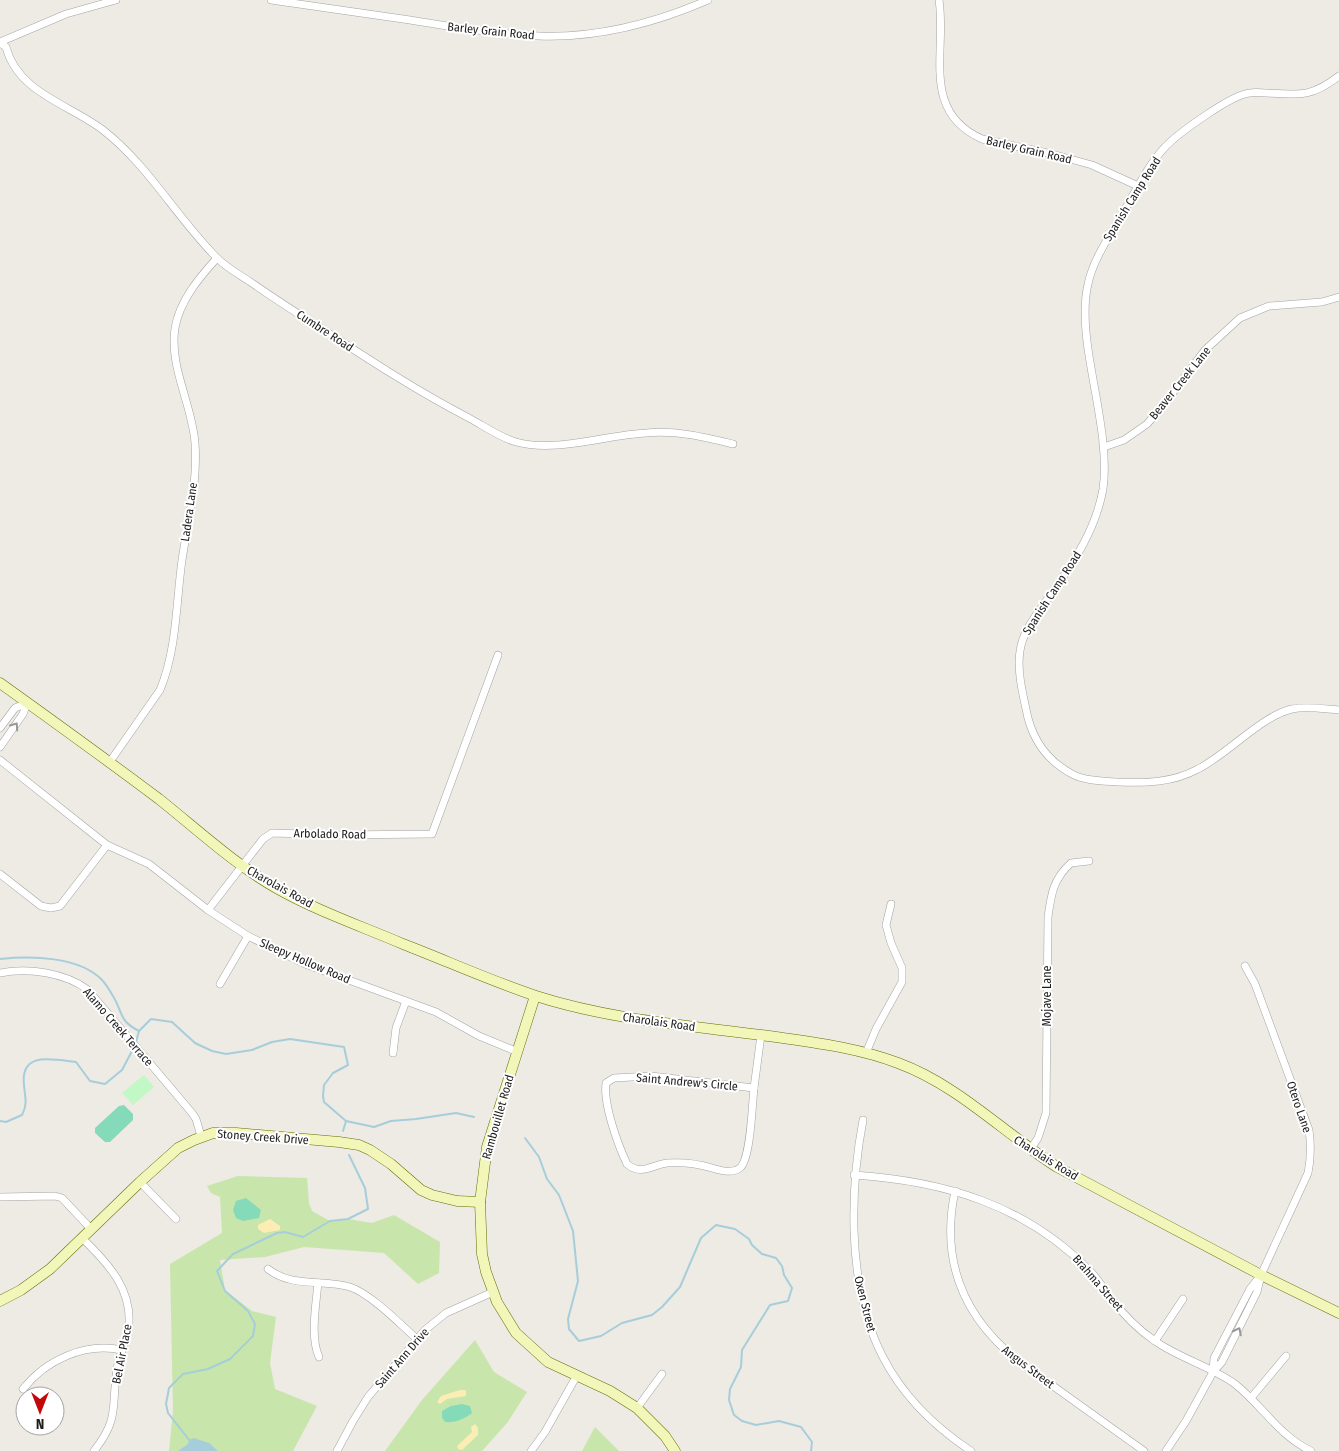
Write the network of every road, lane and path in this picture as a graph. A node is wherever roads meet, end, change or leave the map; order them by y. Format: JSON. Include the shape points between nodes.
{"nodes":[{"id":1,"x":116,"y":0,"type":"edge"},
{"id":2,"x":271,"y":0,"type":"edge"},
{"id":3,"x":708,"y":0,"type":"edge"},
{"id":4,"x":939,"y":0,"type":"edge"},
{"id":5,"x":0,"y":43,"type":"edge"},
{"id":6,"x":1339,"y":76,"type":"edge"},
{"id":7,"x":1138,"y":186,"type":"junction"},
{"id":8,"x":218,"y":258,"type":"junction"},
{"id":9,"x":1339,"y":297,"type":"edge"},
{"id":10,"x":733,"y":444,"type":"dead end"},
{"id":11,"x":1104,"y":447,"type":"junction"},
{"id":12,"x":498,"y":655,"type":"dead end"},
{"id":13,"x":0,"y":683,"type":"edge"},
{"id":14,"x":27,"y":703,"type":"junction"},
{"id":15,"x":1339,"y":710,"type":"edge"},
{"id":16,"x":0,"y":728,"type":"edge"},
{"id":17,"x":0,"y":747,"type":"edge"},
{"id":18,"x":0,"y":760,"type":"edge"},
{"id":19,"x":109,"y":763,"type":"junction"},
{"id":20,"x":106,"y":845,"type":"junction"},
{"id":21,"x":1089,"y":861,"type":"dead end"},
{"id":22,"x":242,"y":866,"type":"junction"},
{"id":23,"x":0,"y":874,"type":"edge"},
{"id":24,"x":892,"y":904,"type":"dead end"},
{"id":25,"x":208,"y":910,"type":"junction"},
{"id":26,"x":248,"y":936,"type":"junction"},
{"id":27,"x":1245,"y":966,"type":"dead end"},
{"id":28,"x":0,"y":973,"type":"edge"},
{"id":29,"x":220,"y":984,"type":"dead end"},
{"id":30,"x":535,"y":996,"type":"junction"},
{"id":31,"x":406,"y":1001,"type":"junction"},
{"id":32,"x":761,"y":1035,"type":"junction"},
{"id":33,"x":518,"y":1052,"type":"junction"},
{"id":34,"x":393,"y":1053,"type":"dead end"},
{"id":35,"x":866,"y":1053,"type":"junction"},
{"id":36,"x":754,"y":1088,"type":"junction"},
{"id":37,"x":863,"y":1120,"type":"dead end"},
{"id":38,"x":201,"y":1136,"type":"junction"},
{"id":39,"x":1030,"y":1150,"type":"junction"},
{"id":40,"x":854,"y":1175,"type":"junction"},
{"id":41,"x":140,"y":1182,"type":"junction"},
{"id":42,"x":955,"y":1191,"type":"junction"},
{"id":43,"x":0,"y":1197,"type":"edge"},
{"id":44,"x":480,"y":1202,"type":"junction"},
{"id":45,"x":176,"y":1219,"type":"dead end"},
{"id":46,"x":91,"y":1229,"type":"junction"},
{"id":47,"x":82,"y":1238,"type":"junction"},
{"id":48,"x":268,"y":1269,"type":"dead end"},
{"id":49,"x":1261,"y":1275,"type":"junction"},
{"id":50,"x":318,"y":1283,"type":"junction"},
{"id":51,"x":492,"y":1292,"type":"junction"},
{"id":52,"x":1183,"y":1299,"type":"dead end"},
{"id":53,"x":0,"y":1301,"type":"edge"},
{"id":54,"x":1339,"y":1313,"type":"edge"},
{"id":55,"x":417,"y":1339,"type":"junction"},
{"id":56,"x":1155,"y":1341,"type":"junction"},
{"id":57,"x":122,"y":1350,"type":"junction"},
{"id":58,"x":1286,"y":1356,"type":"dead end"},
{"id":59,"x":319,"y":1357,"type":"dead end"},
{"id":60,"x":1213,"y":1372,"type":"junction"},
{"id":61,"x":662,"y":1374,"type":"dead end"},
{"id":62,"x":576,"y":1377,"type":"junction"},
{"id":63,"x":27,"y":1386,"type":"edge"},
{"id":64,"x":1251,"y":1398,"type":"junction"},
{"id":65,"x":637,"y":1408,"type":"junction"},
{"id":66,"x":94,"y":1451,"type":"edge"},
{"id":67,"x":337,"y":1451,"type":"edge"},
{"id":68,"x":531,"y":1451,"type":"edge"},
{"id":69,"x":675,"y":1451,"type":"edge"},
{"id":70,"x":971,"y":1451,"type":"edge"},
{"id":71,"x":1144,"y":1451,"type":"edge"},
{"id":72,"x":1166,"y":1451,"type":"edge"},
{"id":73,"x":1311,"y":1451,"type":"edge"}],
"edges":[{"from":1,"to":5,"type":"street","via":[[66,14]]},
{"from":2,"to":3,"type":"street","name":"Barley Grain Road","via":[[478,31],[539,36],[578,35],[631,27]]},
{"from":4,"to":7,"type":"street","name":"Barley Grain Road","via":[[940,87],[948,109],[962,126],[982,139],[1092,165]]},
{"from":5,"to":8,"type":"street","name":"Cumbre Road","via":[[6,47],[14,66],[28,83],[104,130],[126,150]]},
{"from":6,"to":7,"type":"street","name":"Spanish Camp Road","via":[[1322,88],[1301,95],[1248,93],[1224,103],[1166,146]]},
{"from":7,"to":11,"type":"street","name":"Spanish Camp Road","via":[[1104,243],[1088,284],[1084,311]]},
{"from":8,"to":10,"type":"street","name":"Cumbre Road","via":[[267,294],[392,374],[509,439],[530,445],[555,445],[647,432],[674,432]]},
{"from":8,"to":19,"type":"street","name":"Ladera Lane","via":[[190,291],[175,329],[174,356],[192,415],[195,444],[194,481],[172,650],[160,690]]},
{"from":9,"to":11,"type":"street","name":"Beaver Creek Lane","via":[[1322,302],[1268,306],[1240,318],[1205,350],[1146,424],[1124,440]]},
{"from":11,"to":15,"type":"street","name":"Spanish Camp Road","via":[[1103,488],[1091,529],[1071,566],[1030,625],[1019,653],[1028,723],[1037,742],[1053,762],[1075,776],[1099,781],[1157,783],[1198,769],[1274,715],[1294,708]]},
{"from":12,"to":22,"type":"street","name":"Arbolado Road","via":[[432,834],[272,833],[263,839]]},
{"from":13,"to":14,"type":"street","name":"Charolais Road"},
{"from":14,"to":16,"type":"street","via":[[15,708]]},
{"from":17,"to":14,"type":"street","one_way":true},
{"from":14,"to":19,"type":"street","name":"Charolais Road"},
{"from":18,"to":20,"type":"street","name":"Sleepy Hollow Road"},
{"from":19,"to":22,"type":"street","name":"Charolais Road"},
{"from":20,"to":23,"type":"street","via":[[60,906],[41,906]]},
{"from":20,"to":25,"type":"street","name":"Sleepy Hollow Road","via":[[149,864]]},
{"from":21,"to":39,"type":"street","name":"Mojave Lane","via":[[1071,863],[1051,891],[1046,1113],[1038,1138]]},
{"from":22,"to":25,"type":"street","name":"Arbolado Road"},
{"from":22,"to":30,"type":"street","name":"Charolais Road","via":[[304,902]]},
{"from":24,"to":35,"type":"street","via":[[886,925],[902,968],[902,982]]},
{"from":25,"to":26,"type":"street","name":"Sleepy Hollow Road"},
{"from":26,"to":29,"type":"street"},
{"from":26,"to":31,"type":"street","name":"Sleepy Hollow Road","via":[[305,964]]},
{"from":27,"to":49,"type":"street","name":"Otero Lane","via":[[1255,984],[1309,1130],[1311,1160]]},
{"from":28,"to":38,"type":"street","name":"Alamo Creek Terrace","via":[[21,971],[53,975],[68,978],[88,990],[192,1113]]},
{"from":30,"to":32,"type":"street","name":"Charolais Road","via":[[593,1012]]},
{"from":30,"to":33,"type":"street","name":"Rambouillet Road"},
{"from":31,"to":33,"type":"street","name":"Sleepy Hollow Road"},
{"from":31,"to":34,"type":"street","via":[[396,1028]]},
{"from":32,"to":35,"type":"street","name":"Charolais Road"},
{"from":32,"to":36,"type":"street","name":"Saint Andrew's Circle"},
{"from":33,"to":44,"type":"street","name":"Rambouillet Road","via":[[487,1147]]},
{"from":35,"to":39,"type":"street","name":"Charolais Road","via":[[925,1074]]},
{"from":36,"to":36,"type":"street","name":"Saint Andrew's Circle","via":[[748,1148],[744,1162],[736,1171],[667,1164],[633,1169],[624,1156],[605,1093],[606,1083],[614,1078],[636,1076]]},
{"from":37,"to":40,"type":"street","name":"Oxen Street"},
{"from":38,"to":41,"type":"street","name":"Stoney Creek Drive","via":[[178,1148]]},
{"from":38,"to":44,"type":"street","name":"Stoney Creek Drive","via":[[236,1133],[359,1145],[391,1164],[421,1190],[442,1199]]},
{"from":39,"to":49,"type":"street","name":"Charolais Road"},
{"from":40,"to":42,"type":"street","name":"Brahma Street","via":[[908,1180]]},
{"from":40,"to":70,"type":"street","name":"Oxen Street","via":[[856,1268],[868,1327],[900,1386],[934,1424]]},
{"from":41,"to":45,"type":"street"},
{"from":41,"to":46,"type":"street","name":"Stoney Creek Drive"},
{"from":42,"to":56,"type":"street","name":"Brahma Street","via":[[993,1205],[1066,1248],[1093,1274],[1132,1322]]},
{"from":42,"to":71,"type":"street","name":"Angus Street","via":[[950,1222],[953,1256],[972,1312],[1001,1348]]},
{"from":43,"to":46,"type":"street","via":[[62,1198]]},
{"from":44,"to":51,"type":"street","name":"Rambouillet Road","via":[[482,1254]]},
{"from":46,"to":47,"type":"street","name":"Stoney Creek Drive"},
{"from":47,"to":53,"type":"street","name":"Stoney Creek Drive","via":[[50,1269]]},
{"from":47,"to":57,"type":"street","name":"Bel Air Place","via":[[110,1267],[127,1297],[130,1317]]},
{"from":48,"to":50,"type":"street","via":[[283,1278]]},
{"from":49,"to":54,"type":"street","name":"Charolais Road"},
{"from":49,"to":60,"type":"street","name":"Otero Lane","via":[[1257,1292],[1222,1362]]},
{"from":50,"to":55,"type":"street","via":[[342,1285],[360,1291]]},
{"from":50,"to":59,"type":"street","via":[[315,1339]]},
{"from":51,"to":55,"type":"street","name":"Saint Ann Drive","via":[[446,1313]]},
{"from":51,"to":62,"type":"street","name":"Rambouillet Road","via":[[516,1332],[548,1362]]},
{"from":52,"to":56,"type":"street"},
{"from":55,"to":67,"type":"street","name":"Saint Ann Drive","via":[[368,1397]]},
{"from":56,"to":60,"type":"street","name":"Brahma Street"},
{"from":57,"to":63,"type":"street","via":[[100,1348],[76,1353],[41,1370]]},
{"from":57,"to":66,"type":"street","name":"Bel Air Place","via":[[117,1368],[114,1416]]},
{"from":58,"to":64,"type":"street"},
{"from":60,"to":64,"type":"street","name":"Brahma Street"},
{"from":60,"to":72,"type":"street","name":"Otero Lane"},
{"from":61,"to":65,"type":"street"},
{"from":62,"to":65,"type":"street","name":"Rambouillet Road","via":[[610,1391]]},
{"from":62,"to":68,"type":"street"},
{"from":64,"to":73,"type":"street","name":"Brahma Street","via":[[1277,1428]]},
{"from":65,"to":69,"type":"street","name":"Rambouillet Road"}]}
